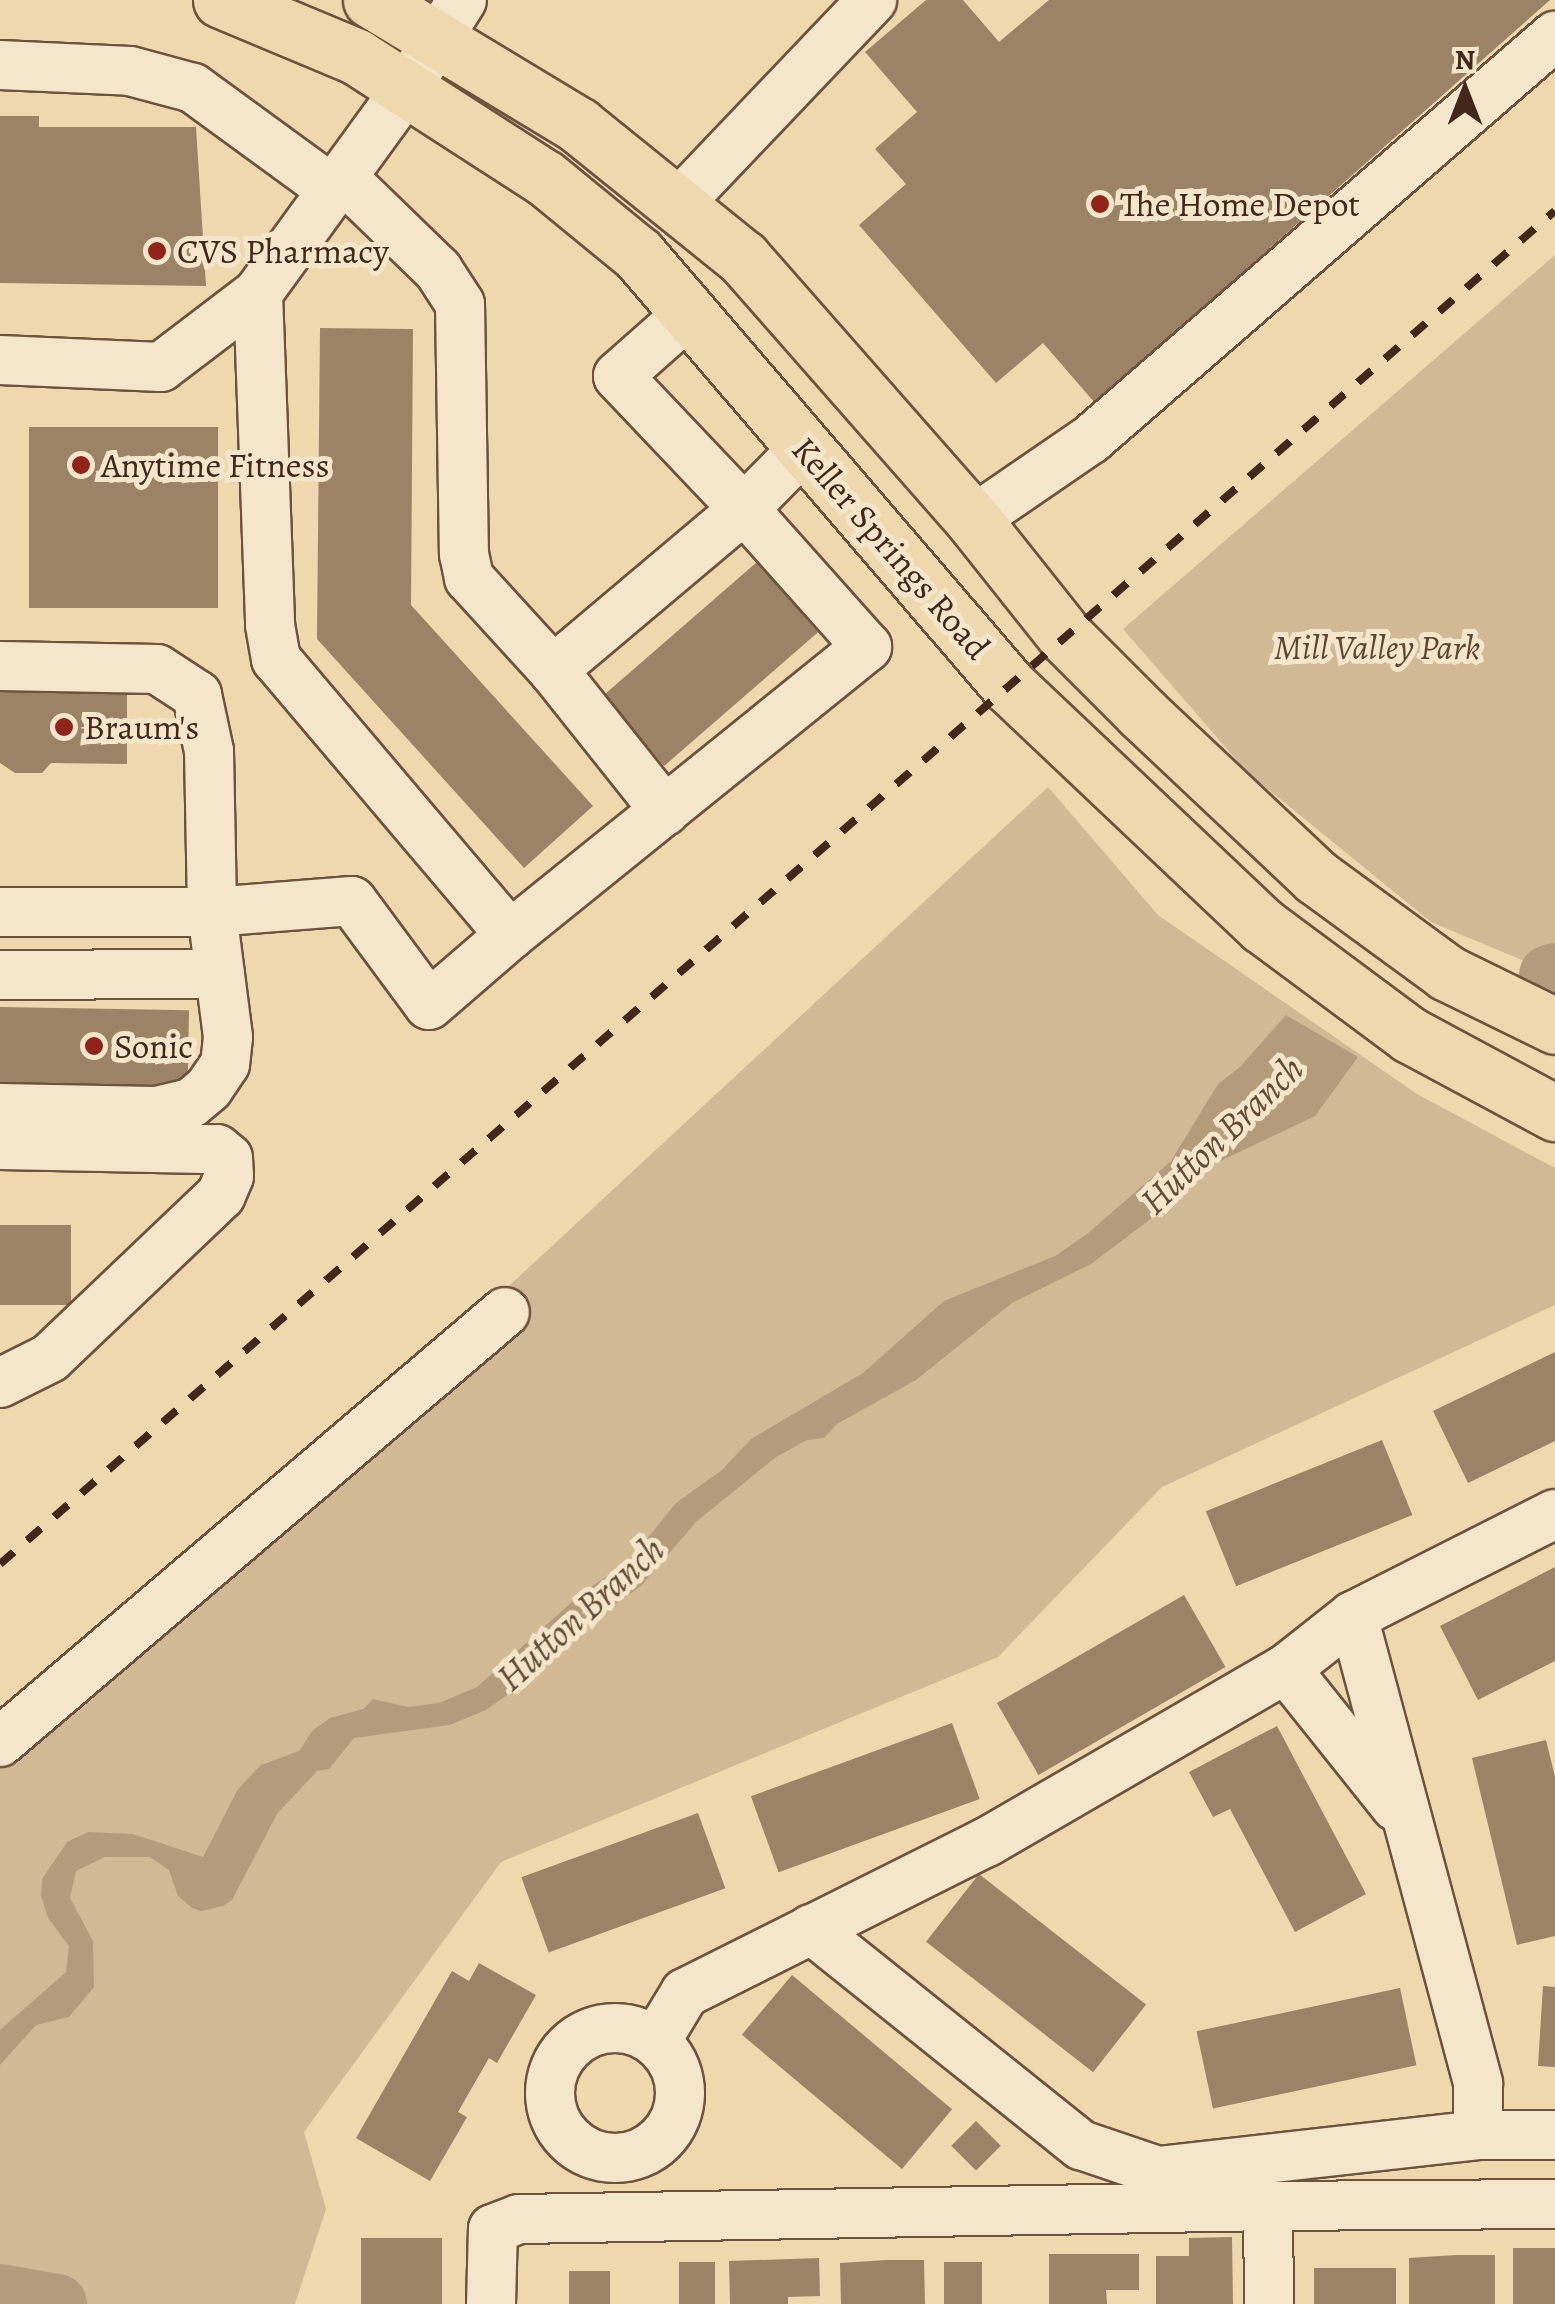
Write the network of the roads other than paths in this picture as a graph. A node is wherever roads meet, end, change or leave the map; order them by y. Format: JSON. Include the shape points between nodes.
{"nodes":[{"id":1,"x":222,"y":0,"type":"edge"},
{"id":2,"x":372,"y":0,"type":"edge"},
{"id":3,"x":872,"y":0,"type":"edge"},
{"id":4,"x":450,"y":19,"type":"edge"},
{"id":5,"x":1555,"y":36,"type":"edge"},
{"id":6,"x":0,"y":65,"type":"edge"},
{"id":7,"x":406,"y":89,"type":"junction"},
{"id":8,"x":337,"y":183,"type":"junction"},
{"id":9,"x":677,"y":205,"type":"junction"},
{"id":10,"x":258,"y":292,"type":"junction"},
{"id":11,"x":688,"y":314,"type":"junction"},
{"id":12,"x":0,"y":360,"type":"edge"},
{"id":13,"x":804,"y":447,"type":"junction"},
{"id":14,"x":744,"y":509,"type":"junction"},
{"id":15,"x":973,"y":520,"type":"junction"},
{"id":16,"x":0,"y":666,"type":"edge"},
{"id":17,"x":552,"y":670,"type":"junction"},
{"id":18,"x":665,"y":812,"type":"junction"},
{"id":19,"x":0,"y":912,"type":"edge"},
{"id":20,"x":212,"y":912,"type":"junction"},
{"id":21,"x":510,"y":935,"type":"junction"},
{"id":22,"x":220,"y":974,"type":"junction"},
{"id":23,"x":0,"y":975,"type":"edge"},
{"id":24,"x":1555,"y":1026,"type":"edge"},
{"id":25,"x":0,"y":1108,"type":"edge"},
{"id":26,"x":1555,"y":1112,"type":"edge"},
{"id":27,"x":0,"y":1145,"type":"edge"},
{"id":28,"x":504,"y":1312,"type":"dead end"},
{"id":29,"x":0,"y":1383,"type":"edge"},
{"id":30,"x":1555,"y":1514,"type":"edge"},
{"id":31,"x":1353,"y":1616,"type":"junction"},
{"id":32,"x":1286,"y":1669,"type":"junction"},
{"id":33,"x":0,"y":1742,"type":"edge"},
{"id":34,"x":1408,"y":1822,"type":"junction"},
{"id":35,"x":811,"y":1928,"type":"junction"},
{"id":36,"x":656,"y":2041,"type":"dead end"},
{"id":37,"x":1478,"y":2135,"type":"junction"},
{"id":38,"x":1555,"y":2135,"type":"edge"},
{"id":39,"x":1555,"y":2204,"type":"edge"},
{"id":40,"x":1268,"y":2206,"type":"junction"},
{"id":41,"x":491,"y":2304,"type":"edge"},
{"id":42,"x":1269,"y":2304,"type":"edge"}],
"edges":[{"from":1,"to":7,"type":"main road","name":"Keller Springs Road","via":[[356,57]]},
{"from":2,"to":4,"type":"main road"},
{"from":3,"to":9,"type":"lane"},
{"from":4,"to":7,"type":"lane"},
{"from":4,"to":9,"type":"main road"},
{"from":5,"to":15,"type":"lane","via":[[1090,439]]},
{"from":6,"to":8,"type":"lane","via":[[130,71],[192,88]]},
{"from":7,"to":8,"type":"lane"},
{"from":7,"to":11,"type":"main road","name":"Keller Springs Road","via":[[545,178],[638,254]]},
{"from":8,"to":10,"type":"lane"},
{"from":8,"to":17,"type":"lane","via":[[438,270],[460,304],[469,578]]},
{"from":9,"to":15,"type":"main road","via":[[742,258]]},
{"from":10,"to":12,"type":"lane","via":[[161,367]]},
{"from":10,"to":21,"type":"lane","via":[[276,659]]},
{"from":11,"to":13,"type":"main road","name":"Keller Springs Road"},
{"from":11,"to":14,"type":"lane","via":[[618,376]]},
{"from":13,"to":14,"type":"lane"},
{"from":13,"to":15,"type":"main road","via":[[857,473],[910,525],[935,531]]},
{"from":13,"to":26,"type":"main road","name":"Keller Springs Road","via":[[1009,686],[1263,926],[1410,1035]]},
{"from":14,"to":17,"type":"lane"},
{"from":14,"to":18,"type":"lane","via":[[868,647]]},
{"from":15,"to":24,"type":"main road","via":[[1066,637],[1316,876],[1447,973]]},
{"from":16,"to":20,"type":"lane","via":[[157,670],[197,695],[209,750]]},
{"from":17,"to":18,"type":"lane"},
{"from":18,"to":21,"type":"lane"},
{"from":19,"to":20,"type":"lane"},
{"from":20,"to":21,"type":"lane","via":[[352,902],[429,1005]]},
{"from":20,"to":22,"type":"lane"},
{"from":22,"to":23,"type":"lane"},
{"from":22,"to":25,"type":"lane","via":[[225,1064],[191,1102],[155,1111]]},
{"from":27,"to":29,"type":"lane","via":[[217,1149],[228,1158],[229,1176],[222,1195],[50,1358]]},
{"from":28,"to":33,"type":"lane"},
{"from":30,"to":31,"type":"lane"},
{"from":31,"to":32,"type":"lane"},
{"from":31,"to":34,"type":"lane"},
{"from":32,"to":34,"type":"lane"},
{"from":32,"to":35,"type":"lane","via":[[987,1842]]},
{"from":34,"to":37,"type":"lane","via":[[1478,2084]]},
{"from":35,"to":36,"type":"lane","via":[[685,1993]]},
{"from":35,"to":37,"type":"lane","via":[[1081,2145],[1158,2171]]},
{"from":37,"to":38,"type":"lane"},
{"from":39,"to":40,"type":"lane"},
{"from":40,"to":41,"type":"lane","via":[[519,2219],[494,2229]]},
{"from":40,"to":42,"type":"lane"}]}
